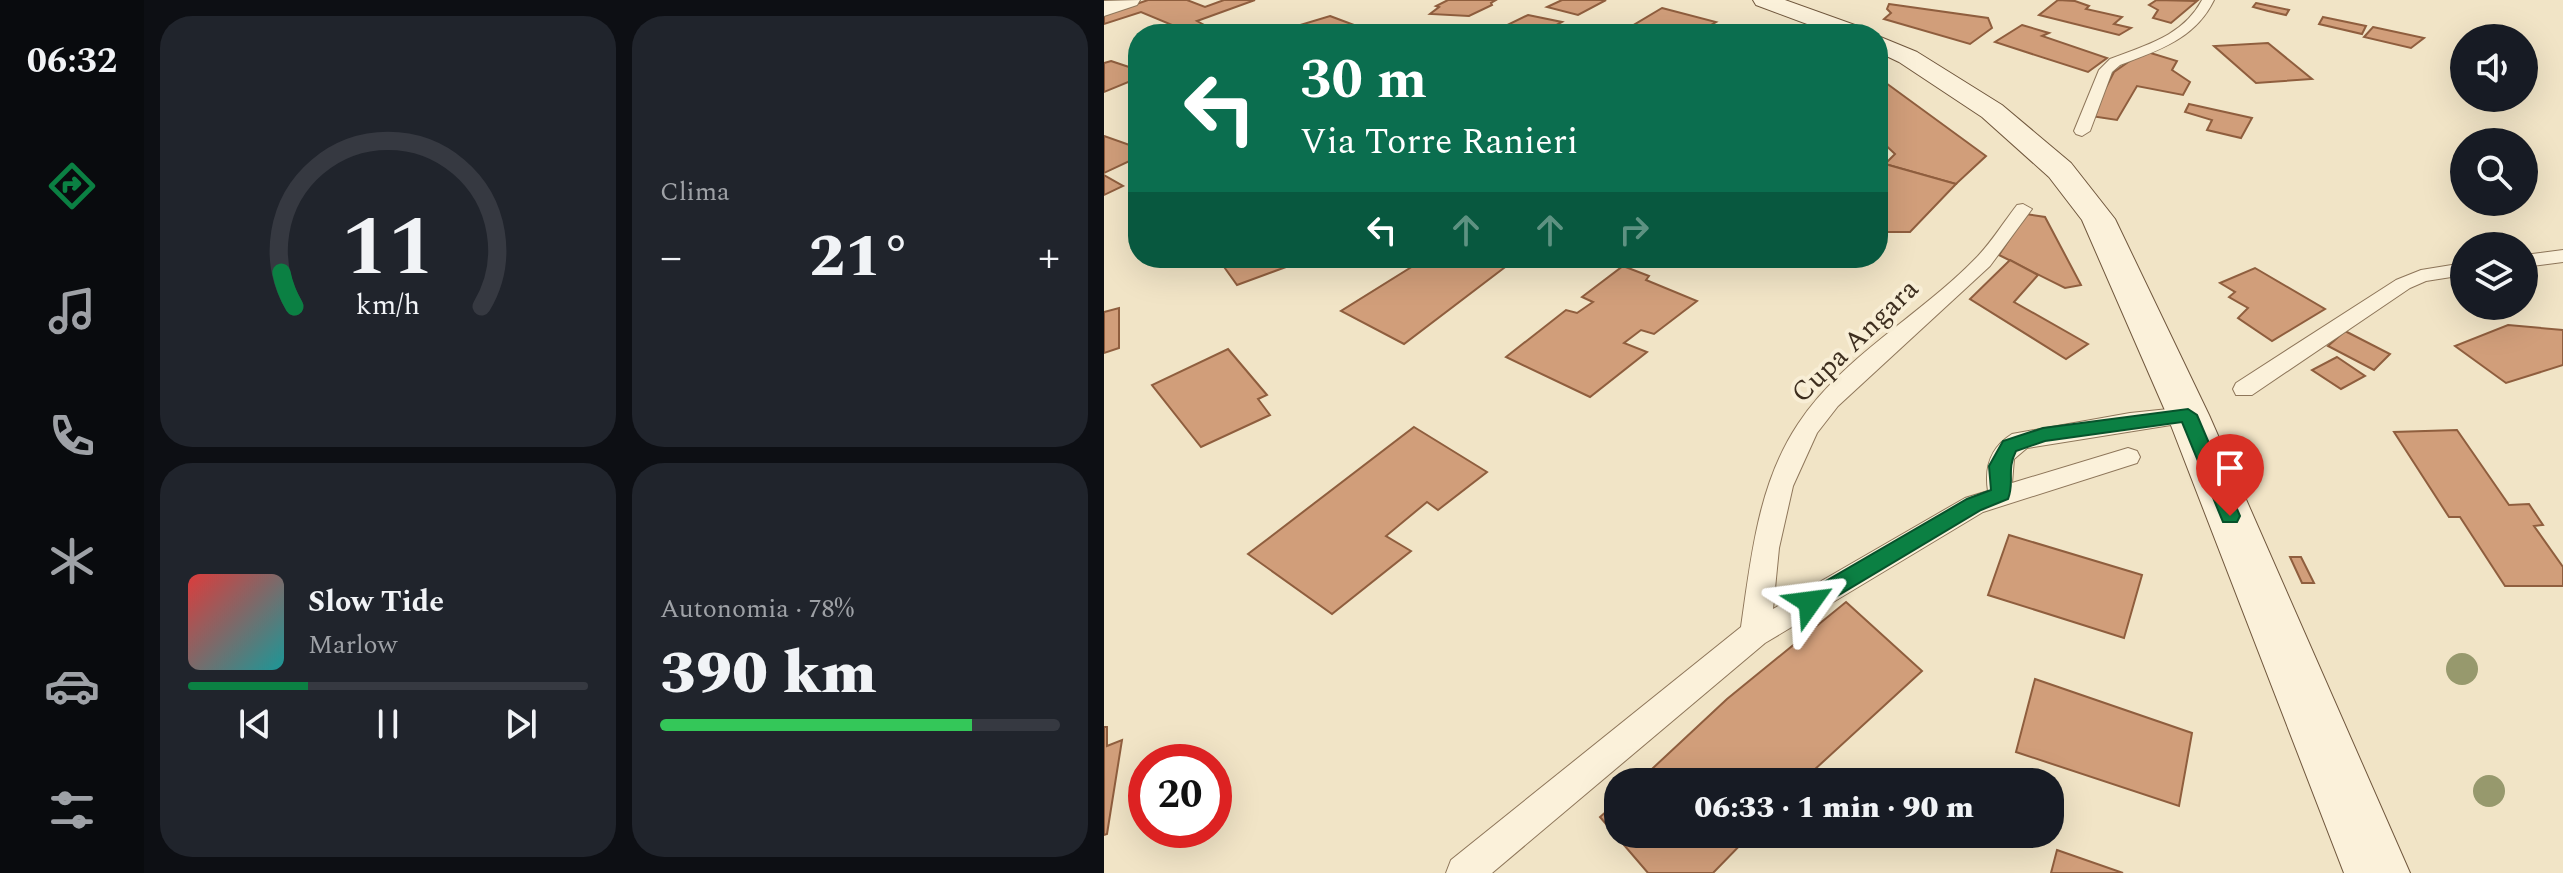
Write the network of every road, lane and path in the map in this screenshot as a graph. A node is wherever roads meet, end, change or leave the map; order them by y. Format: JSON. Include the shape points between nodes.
{"nodes":[{"id":1,"x":1129,"y":0,"type":"edge"},
{"id":2,"x":1764,"y":0,"type":"edge"},
{"id":3,"x":2208,"y":0,"type":"edge"},
{"id":4,"x":1104,"y":9,"type":"edge"},
{"id":5,"x":1830,"y":24,"type":"edge"},
{"id":6,"x":1888,"y":48,"type":"edge"},
{"id":7,"x":2082,"y":131,"type":"dead end"},
{"id":8,"x":2023,"y":209,"type":"dead end"},
{"id":9,"x":2563,"y":256,"type":"edge"},
{"id":10,"x":2538,"y":259,"type":"edge"},
{"id":11,"x":2450,"y":271,"type":"edge"},
{"id":12,"x":2244,"y":389,"type":"dead end"},
{"id":13,"x":2188,"y":415,"type":"junction"},
{"id":14,"x":2128,"y":457,"type":"dead end"},
{"id":15,"x":2001,"y":494,"type":"junction"},
{"id":16,"x":1755,"y":634,"type":"junction"},
{"id":17,"x":1464,"y":873,"type":"edge"},
{"id":18,"x":2377,"y":873,"type":"edge"}],
"edges":[{"from":1,"to":4,"type":"street"},
{"from":2,"to":5,"type":"street"},
{"from":3,"to":7,"type":"lane","via":[[2203,15],[2184,34],[2106,70]]},
{"from":6,"to":13,"type":"street","via":[[1992,111],[2060,170],[2098,219]]},
{"from":8,"to":16,"type":"lane","name":"Cupa Angara","via":[[1983,262],[1830,400],[1807,429],[1780,486]]},
{"from":9,"to":10,"type":"lane"},
{"from":11,"to":12,"type":"lane","via":[[2403,284]]},
{"from":13,"to":15,"type":"lane","via":[[2021,440],[2010,446],[1999,466]]},
{"from":13,"to":18,"type":"street"},
{"from":14,"to":15,"type":"lane"},
{"from":15,"to":16,"type":"lane"},
{"from":16,"to":17,"type":"lane"}]}
